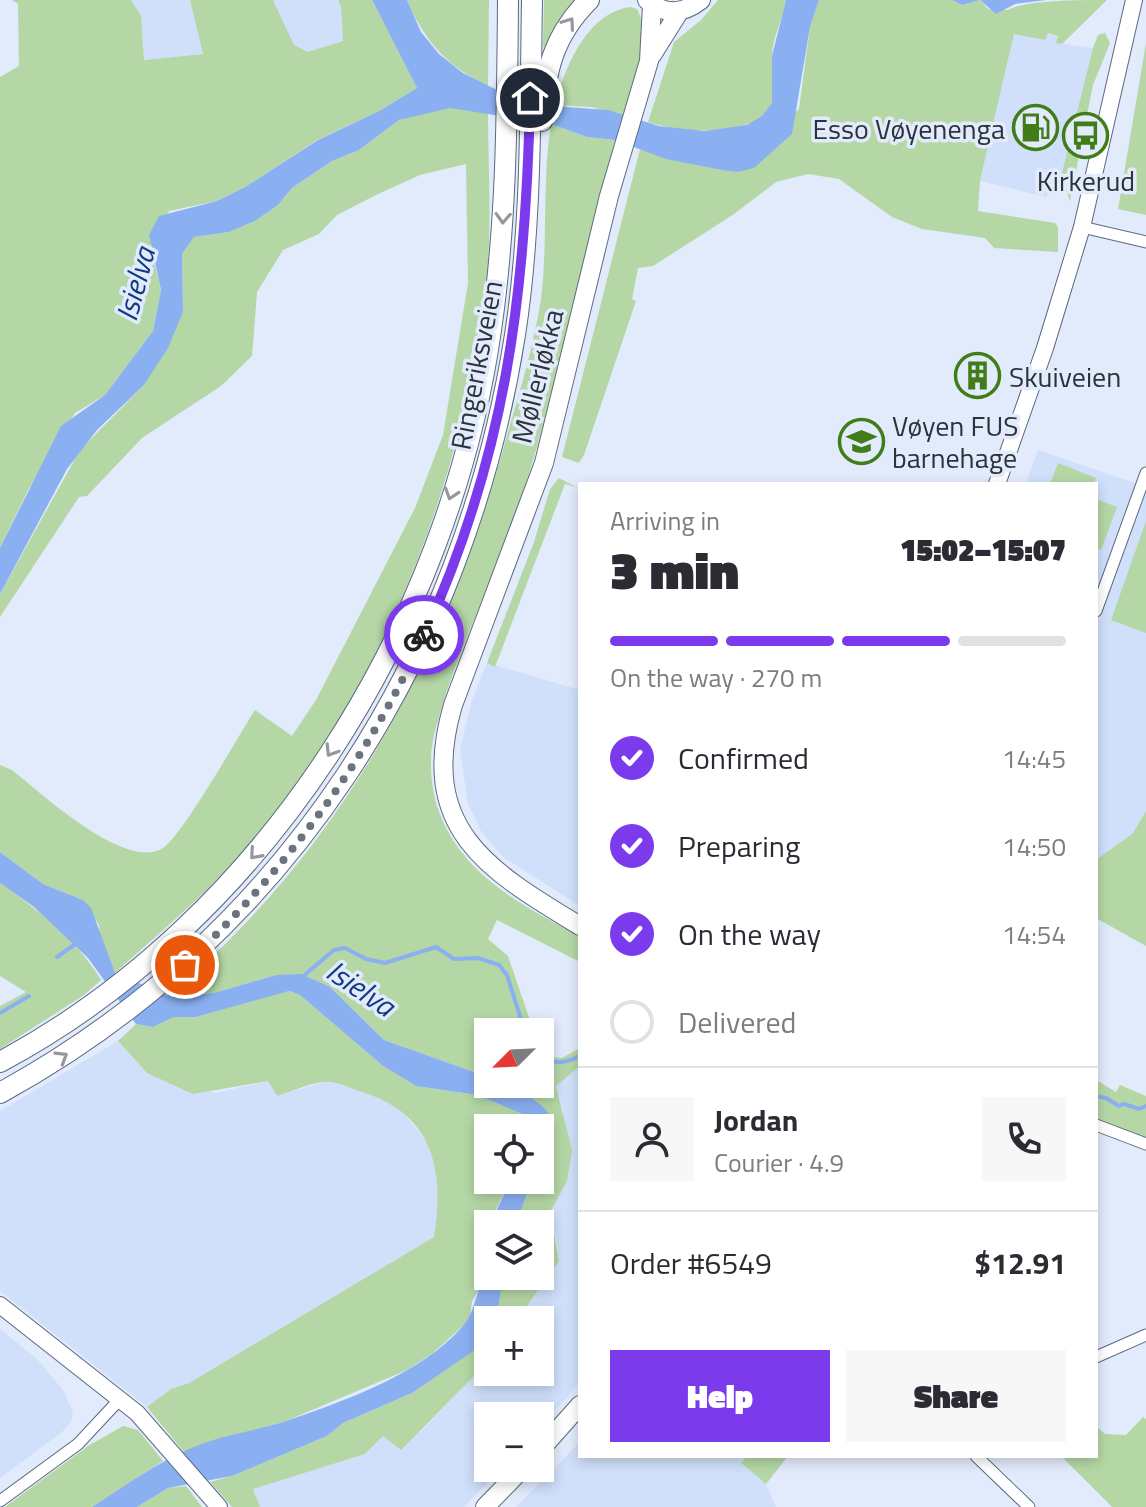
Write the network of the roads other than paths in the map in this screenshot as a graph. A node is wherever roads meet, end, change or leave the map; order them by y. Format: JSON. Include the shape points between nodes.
{"nodes":[{"id":1,"x":502,"y":0,"type":"edge"},
{"id":2,"x":508,"y":0,"type":"edge"},
{"id":3,"x":532,"y":0,"type":"edge"},
{"id":4,"x":589,"y":0,"type":"edge"},
{"id":5,"x":701,"y":0,"type":"edge"},
{"id":6,"x":1134,"y":0,"type":"edge"},
{"id":7,"x":650,"y":7,"type":"edge"},
{"id":8,"x":674,"y":18,"type":"junction"},
{"id":9,"x":508,"y":36,"type":"junction"},
{"id":10,"x":649,"y":61,"type":"junction"},
{"id":11,"x":528,"y":183,"type":"junction"},
{"id":12,"x":1082,"y":227,"type":"junction"},
{"id":13,"x":1146,"y":242,"type":"edge"},
{"id":14,"x":1146,"y":473,"type":"edge"},
{"id":15,"x":998,"y":482,"type":"edge"},
{"id":16,"x":1098,"y":605,"type":"edge"},
{"id":17,"x":578,"y":925,"type":"edge"},
{"id":18,"x":0,"y":1062,"type":"edge"},
{"id":19,"x":0,"y":1093,"type":"edge"},
{"id":20,"x":1098,"y":1126,"type":"edge"},
{"id":21,"x":1146,"y":1144,"type":"edge"},
{"id":22,"x":0,"y":1305,"type":"edge"},
{"id":23,"x":1146,"y":1335,"type":"edge"},
{"id":24,"x":1098,"y":1356,"type":"edge"},
{"id":25,"x":120,"y":1399,"type":"junction"},
{"id":26,"x":578,"y":1407,"type":"edge"},
{"id":27,"x":554,"y":1434,"type":"edge"},
{"id":28,"x":978,"y":1458,"type":"edge"},
{"id":29,"x":509,"y":1482,"type":"edge"},
{"id":30,"x":0,"y":1501,"type":"edge"},
{"id":31,"x":219,"y":1507,"type":"edge"},
{"id":32,"x":485,"y":1507,"type":"edge"},
{"id":33,"x":1029,"y":1507,"type":"edge"}],
"edges":[{"from":1,"to":9,"type":"highway"},
{"from":2,"to":9,"type":"highway","name":"Ringeriksveien"},
{"from":3,"to":11,"type":"highway","name":"Ringeriksveien"},
{"from":11,"to":4,"type":"highway","one_way":true,"via":[[555,49],[566,23]]},
{"from":5,"to":8,"type":"main road"},
{"from":6,"to":12,"type":"main road"},
{"from":7,"to":8,"type":"main road"},
{"from":7,"to":10,"type":"main road"},
{"from":8,"to":10,"type":"main road"},
{"from":9,"to":18,"type":"highway","name":"Ringeriksveien","one_way":true,"via":[[505,182],[494,306],[478,403],[427,563],[396,635],[302,794],[231,881],[163,948],[91,1005]]},
{"from":10,"to":17,"type":"main road","name":"Møllerløkka","via":[[609,196],[544,463],[453,705],[444,744],[445,787],[469,844],[499,875]]},
{"from":19,"to":11,"type":"highway","name":"Ringeriksveien","one_way":true,"via":[[110,1026],[172,977],[250,900],[300,841],[381,719],[452,574],[479,494],[515,334]]},
{"from":12,"to":13,"type":"street"},
{"from":12,"to":15,"type":"main road"},
{"from":14,"to":16,"type":"street"},
{"from":20,"to":21,"type":"street"},
{"from":22,"to":25,"type":"main road"},
{"from":23,"to":24,"type":"street"},
{"from":25,"to":30,"type":"street","via":[[78,1444]]},
{"from":25,"to":31,"type":"main road"},
{"from":26,"to":27,"type":"main road"},
{"from":28,"to":33,"type":"street"},
{"from":29,"to":32,"type":"main road"}]}
